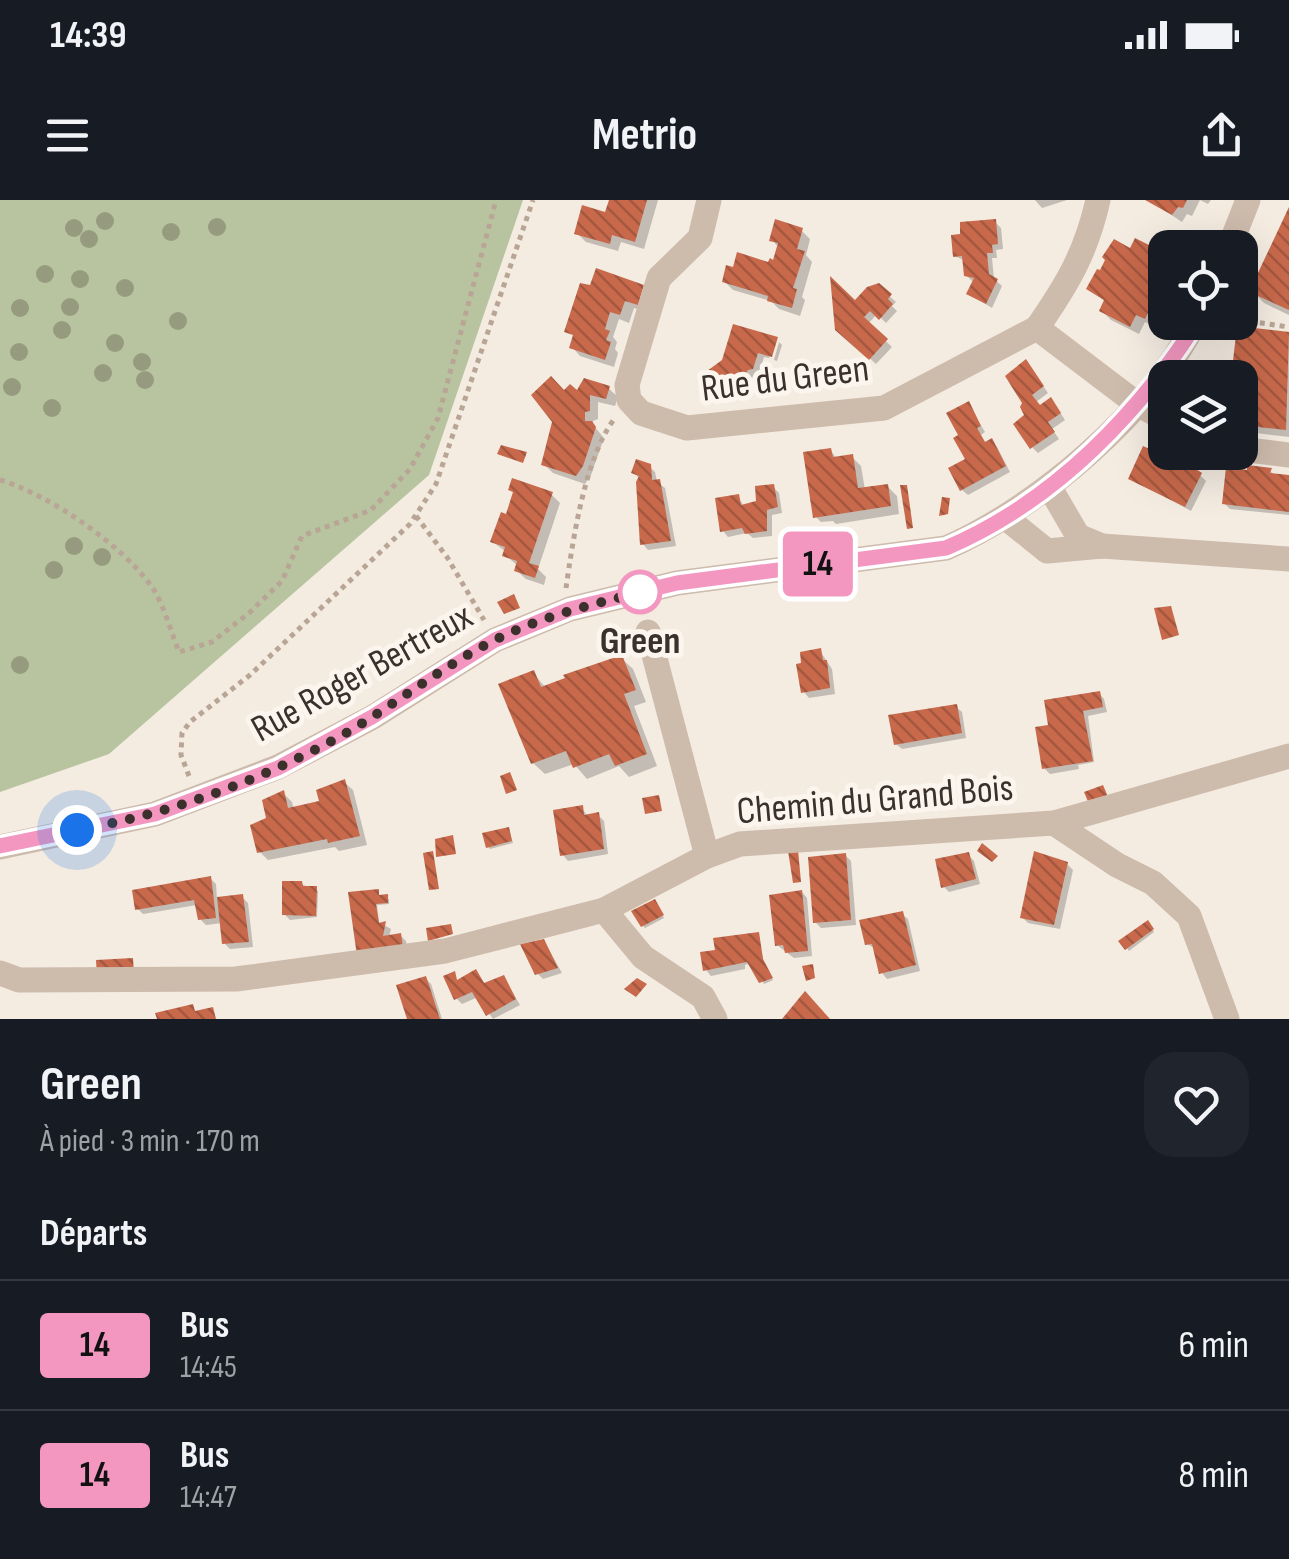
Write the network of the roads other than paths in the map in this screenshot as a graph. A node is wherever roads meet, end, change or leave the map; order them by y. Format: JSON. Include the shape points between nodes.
{"nodes":[{"id":1,"x":709,"y":200,"type":"edge"},
{"id":2,"x":1098,"y":200,"type":"edge"},
{"id":3,"x":1248,"y":200,"type":"edge"},
{"id":4,"x":1236,"y":230,"type":"edge"},
{"id":5,"x":1038,"y":328,"type":"junction"},
{"id":6,"x":1183,"y":340,"type":"edge"},
{"id":7,"x":1137,"y":404,"type":"junction"},
{"id":8,"x":1148,"y":410,"type":"edge"},
{"id":9,"x":1258,"y":451,"type":"edge"},
{"id":10,"x":1289,"y":455,"type":"edge"},
{"id":11,"x":1050,"y":488,"type":"junction"},
{"id":12,"x":1006,"y":518,"type":"junction"},
{"id":13,"x":1102,"y":546,"type":"junction"},
{"id":14,"x":1289,"y":559,"type":"edge"},
{"id":15,"x":648,"y":632,"type":"dead end"},
{"id":16,"x":1289,"y":756,"type":"edge"},
{"id":17,"x":1054,"y":824,"type":"junction"},
{"id":18,"x":0,"y":846,"type":"edge"},
{"id":19,"x":707,"y":856,"type":"junction"},
{"id":20,"x":604,"y":910,"type":"junction"},
{"id":21,"x":0,"y":973,"type":"edge"},
{"id":22,"x":714,"y":1019,"type":"edge"},
{"id":23,"x":1227,"y":1019,"type":"edge"}],
"edges":[{"from":1,"to":5,"type":"street","name":"Rue du Green","via":[[700,238],[659,278],[627,385],[640,413],[687,428],[884,408]]},
{"from":2,"to":5,"type":"street","via":[[1073,277]]},
{"from":3,"to":4,"type":"street"},
{"from":5,"to":7,"type":"street"},
{"from":6,"to":7,"type":"street","name":"Rue Roger Bertreux"},
{"from":7,"to":8,"type":"street"},
{"from":7,"to":11,"type":"street","name":"Rue Roger Bertreux"},
{"from":9,"to":10,"type":"street"},
{"from":11,"to":12,"type":"street","name":"Rue Roger Bertreux"},
{"from":11,"to":13,"type":"street","via":[[1078,536]]},
{"from":12,"to":13,"type":"street","via":[[1047,551]]},
{"from":12,"to":18,"type":"street","name":"Rue Roger Bertreux","via":[[946,548],[677,583],[570,609],[495,640],[278,768],[155,814]]},
{"from":13,"to":14,"type":"street"},
{"from":15,"to":19,"type":"street"},
{"from":16,"to":17,"type":"street","name":"Chemin du Grand Bois"},
{"from":17,"to":19,"type":"street","name":"Chemin du Grand Bois","via":[[740,844]]},
{"from":17,"to":23,"type":"street","via":[[1152,884],[1189,916]]},
{"from":19,"to":20,"type":"street","name":"Chemin du Grand Bois"},
{"from":20,"to":21,"type":"street","name":"Chemin du Grand Bois","via":[[445,951],[236,979],[19,980]]},
{"from":20,"to":22,"type":"street","via":[[643,957],[702,996]]}]}
